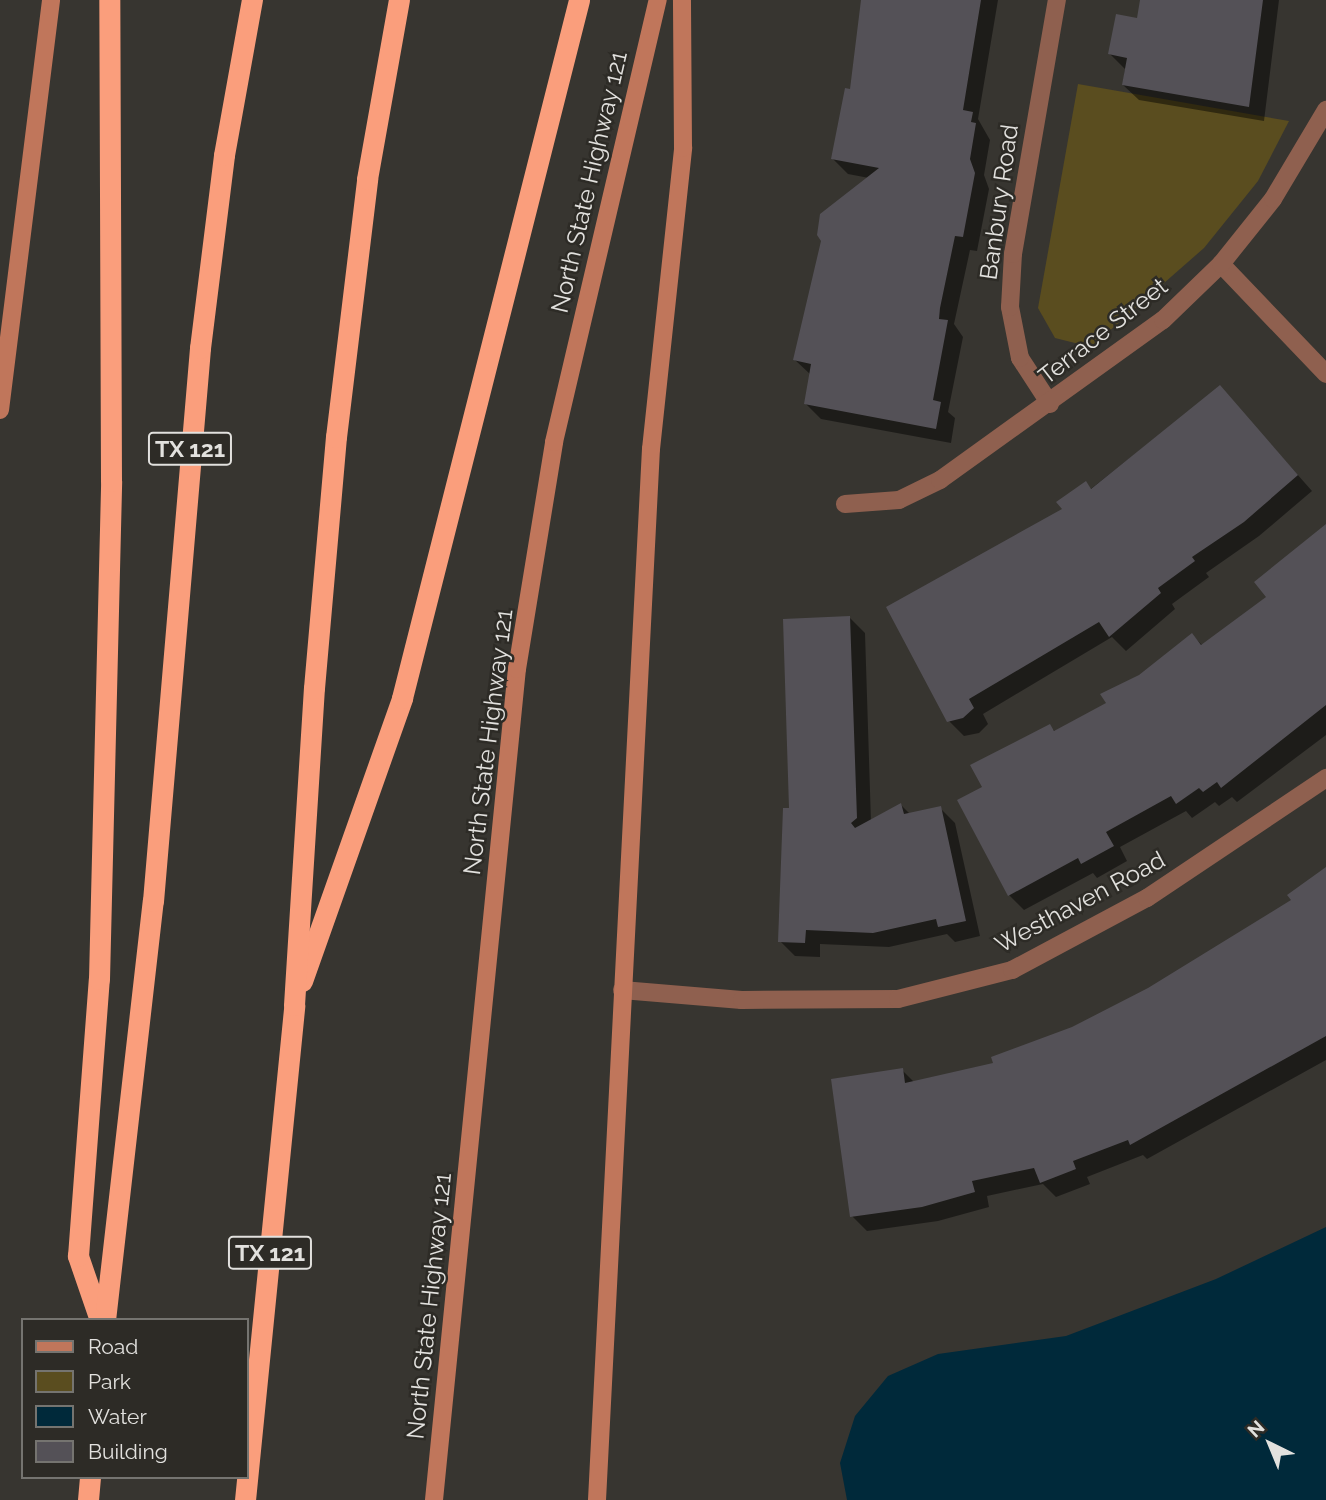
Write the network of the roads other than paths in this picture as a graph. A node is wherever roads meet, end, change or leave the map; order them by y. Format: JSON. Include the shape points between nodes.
{"nodes":[{"id":1,"x":51,"y":0,"type":"edge"},
{"id":2,"x":109,"y":0,"type":"edge"},
{"id":3,"x":252,"y":0,"type":"edge"},
{"id":4,"x":399,"y":0,"type":"edge"},
{"id":5,"x":579,"y":0,"type":"edge"},
{"id":6,"x":658,"y":0,"type":"edge"},
{"id":7,"x":682,"y":0,"type":"edge"},
{"id":8,"x":1057,"y":0,"type":"edge"},
{"id":9,"x":1326,"y":110,"type":"edge"},
{"id":10,"x":1221,"y":264,"type":"junction"},
{"id":11,"x":1326,"y":374,"type":"edge"},
{"id":12,"x":1050,"y":404,"type":"junction"},
{"id":13,"x":0,"y":410,"type":"edge"},
{"id":14,"x":845,"y":504,"type":"dead end"},
{"id":15,"x":1326,"y":778,"type":"edge"},
{"id":16,"x":622,"y":990,"type":"junction"},
{"id":17,"x":294,"y":1005,"type":"junction"},
{"id":18,"x":102,"y":1318,"type":"edge"},
{"id":19,"x":103,"y":1318,"type":"edge"},
{"id":20,"x":248,"y":1470,"type":"edge"},
{"id":21,"x":90,"y":1479,"type":"edge"},
{"id":22,"x":247,"y":1479,"type":"edge"},
{"id":23,"x":88,"y":1500,"type":"edge"},
{"id":24,"x":245,"y":1500,"type":"edge"},
{"id":25,"x":434,"y":1500,"type":"edge"},
{"id":26,"x":597,"y":1500,"type":"edge"}],
"edges":[{"from":1,"to":13,"type":"main road"},
{"from":2,"to":18,"type":"highway","via":[[111,468],[100,938],[78,1256]]},
{"from":3,"to":19,"type":"highway","number":"TX 121","via":[[224,155],[201,348],[153,901]]},
{"from":4,"to":17,"type":"highway","number":"TX 121","via":[[367,179],[336,437]]},
{"from":5,"to":17,"type":"highway","via":[[402,698]]},
{"from":6,"to":25,"type":"main road","name":"North State Highway 121","via":[[554,442],[517,669]]},
{"from":7,"to":16,"type":"main road","via":[[683,148],[651,449]]},
{"from":8,"to":12,"type":"street","name":"Banbury Road","via":[[1013,254],[1010,307],[1020,358]]},
{"from":9,"to":10,"type":"street","name":"Terrace Street","via":[[1273,199]]},
{"from":10,"to":11,"type":"street"},
{"from":10,"to":12,"type":"street","name":"Terrace Street","via":[[1163,320]]},
{"from":12,"to":14,"type":"street","name":"Terrace Street","via":[[940,480],[899,500]]},
{"from":15,"to":16,"type":"street","name":"Westhaven Road","via":[[1147,898],[1012,970],[898,999],[742,1000]]},
{"from":16,"to":26,"type":"main road"},
{"from":17,"to":20,"type":"highway","number":"TX 121"},
{"from":21,"to":23,"type":"highway"},
{"from":22,"to":24,"type":"highway","number":"TX 121"}]}
